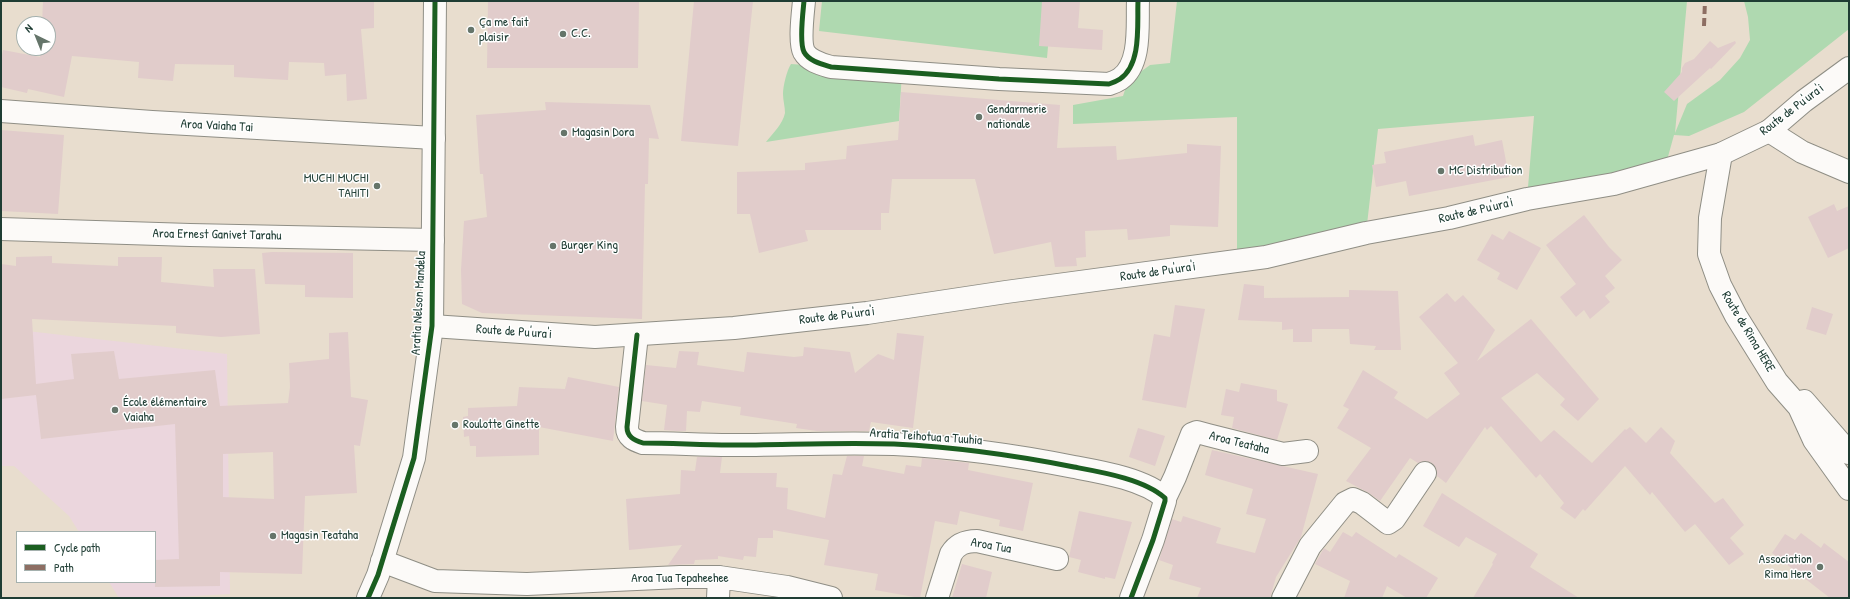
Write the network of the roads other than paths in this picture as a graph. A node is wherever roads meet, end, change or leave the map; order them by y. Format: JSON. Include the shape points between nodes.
{"nodes":[{"id":1,"x":435,"y":1,"type":"edge"},
{"id":2,"x":804,"y":1,"type":"edge"},
{"id":3,"x":1138,"y":1,"type":"edge"},
{"id":4,"x":1849,"y":68,"type":"edge"},
{"id":5,"x":1,"y":111,"type":"edge"},
{"id":6,"x":1769,"y":131,"type":"junction"},
{"id":7,"x":434,"y":138,"type":"junction"},
{"id":8,"x":1721,"y":154,"type":"junction"},
{"id":9,"x":1849,"y":172,"type":"edge"},
{"id":10,"x":1,"y":229,"type":"edge"},
{"id":11,"x":433,"y":240,"type":"junction"},
{"id":12,"x":432,"y":326,"type":"junction"},
{"id":13,"x":637,"y":335,"type":"junction"},
{"id":14,"x":1777,"y":382,"type":"junction"},
{"id":15,"x":1307,"y":451,"type":"dead end"},
{"id":16,"x":1849,"y":453,"type":"edge"},
{"id":17,"x":1424,"y":473,"type":"dead end"},
{"id":18,"x":1849,"y":489,"type":"edge"},
{"id":19,"x":1165,"y":498,"type":"junction"},
{"id":20,"x":1057,"y":559,"type":"dead end"},
{"id":21,"x":382,"y":561,"type":"junction"},
{"id":22,"x":719,"y":588,"type":"edge"},
{"id":23,"x":526,"y":591,"type":"edge"},
{"id":24,"x":368,"y":598,"type":"edge"},
{"id":25,"x":832,"y":598,"type":"edge"},
{"id":26,"x":937,"y":598,"type":"edge"},
{"id":27,"x":1131,"y":598,"type":"edge"},
{"id":28,"x":1283,"y":598,"type":"edge"}],
"edges":[{"from":1,"to":7,"type":"street","name":"Aratia Nelson Mandela"},
{"from":2,"to":3,"type":"street","via":[[804,51],[814,61],[831,67],[1101,84],[1109,84],[1121,78],[1130,68],[1135,49]]},
{"from":4,"to":6,"type":"street","name":"Route de Pu'ura'i"},
{"from":5,"to":7,"type":"street","name":"Aroa Vaiaha Tai"},
{"from":6,"to":8,"type":"street","name":"Route de Pu'ura'i"},
{"from":6,"to":9,"type":"street","via":[[1802,152]]},
{"from":7,"to":11,"type":"street","name":"Aratia Nelson Mandela"},
{"from":8,"to":13,"type":"street","name":"Route de Pu'ura'i","via":[[1614,184],[1527,199],[1266,257],[868,313],[734,328]]},
{"from":8,"to":14,"type":"street","name":"Route de Rima HERE","via":[[1710,218],[1709,254],[1720,285],[1736,316]]},
{"from":10,"to":11,"type":"street","name":"Aroa Ernest Ganivet Tarahu"},
{"from":11,"to":12,"type":"street","name":"Aratia Nelson Mandela"},
{"from":12,"to":13,"type":"street","name":"Route de Pu'ura'i","via":[[595,337]]},
{"from":12,"to":21,"type":"street","name":"Aratia Nelson Mandela","via":[[414,458]]},
{"from":13,"to":19,"type":"street","name":"Aratia Teihotua a Tuuhia","via":[[626,427],[633,439],[643,442],[730,445],[894,444],[994,452],[1123,478],[1151,488]]},
{"from":14,"to":16,"type":"street","via":[[1793,390]]},
{"from":14,"to":18,"type":"street","name":"Route de Rima HERE","via":[[1799,407],[1814,440]]},
{"from":15,"to":19,"type":"street","name":"Aroa Teataha","via":[[1283,454],[1197,432],[1192,434]]},
{"from":17,"to":28,"type":"street","via":[[1394,519],[1388,523],[1362,503],[1353,499],[1345,503],[1310,546]]},
{"from":19,"to":27,"type":"street","via":[[1158,525]]},
{"from":20,"to":26,"type":"street","name":"Aroa Tua","via":[[977,541],[965,541],[951,554]]},
{"from":21,"to":23,"type":"street","name":"Aroa Tua Tepaheehee","via":[[435,581]]},
{"from":21,"to":24,"type":"street","name":"Aratia Nelson Mandela"},
{"from":22,"to":23,"type":"street","name":"Aroa Tua Tepaheehee","via":[[680,577]]},
{"from":22,"to":25,"type":"street","name":"Aroa Tua Tepaheehee","via":[[787,587]]}]}
